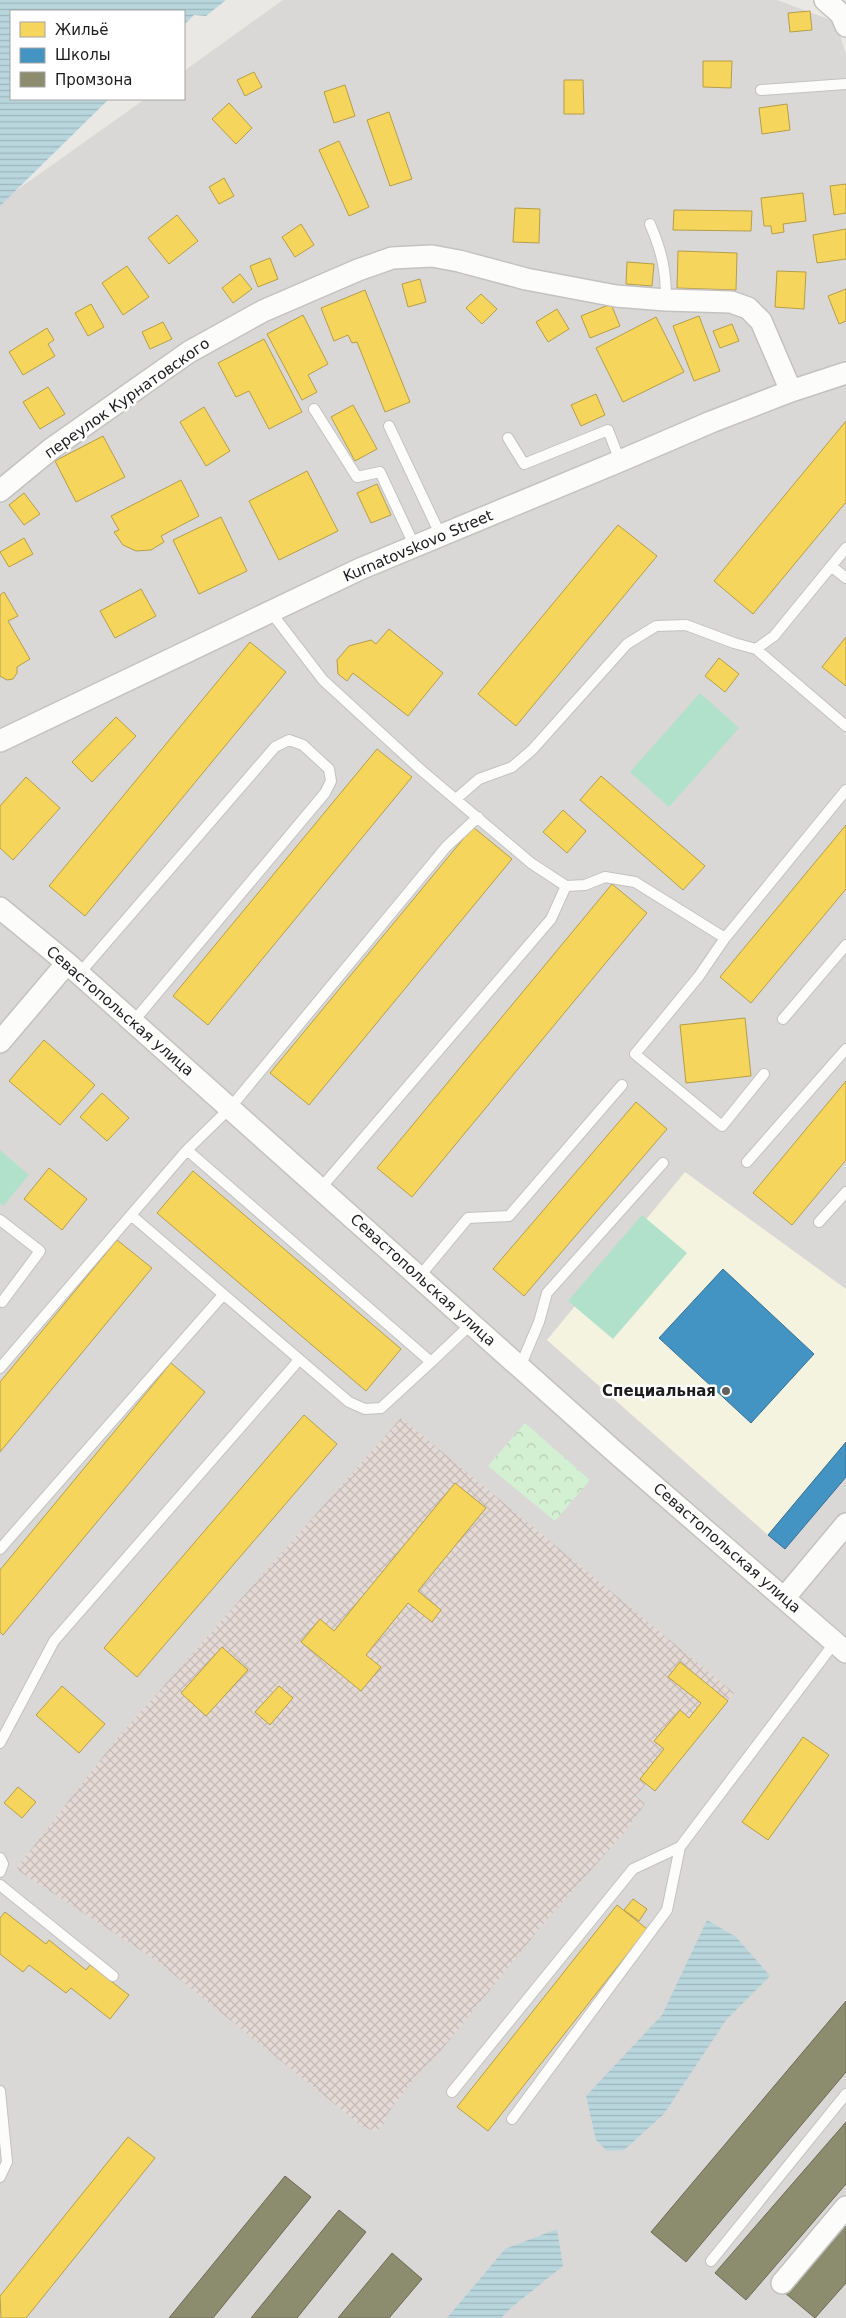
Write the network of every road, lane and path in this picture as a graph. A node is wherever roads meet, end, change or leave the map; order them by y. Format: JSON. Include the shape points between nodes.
{"nodes":[{"id":1,"x":825,"y":0,"type":"edge"},
{"id":2,"x":846,"y":26,"type":"edge"},
{"id":3,"x":846,"y":84,"type":"edge"},
{"id":4,"x":761,"y":90,"type":"dead end"},
{"id":5,"x":650,"y":224,"type":"dead end"},
{"id":6,"x":666,"y":300,"type":"junction"},
{"id":7,"x":846,"y":373,"type":"edge"},
{"id":8,"x":791,"y":391,"type":"junction"},
{"id":9,"x":314,"y":409,"type":"dead end"},
{"id":10,"x":389,"y":426,"type":"dead end"},
{"id":11,"x":508,"y":438,"type":"dead end"},
{"id":12,"x":620,"y":462,"type":"junction"},
{"id":13,"x":0,"y":491,"type":"edge"},
{"id":14,"x":441,"y":536,"type":"junction"},
{"id":15,"x":415,"y":547,"type":"junction"},
{"id":16,"x":846,"y":548,"type":"edge"},
{"id":17,"x":831,"y":566,"type":"junction"},
{"id":18,"x":846,"y":578,"type":"edge"},
{"id":19,"x":270,"y":611,"type":"junction"},
{"id":20,"x":756,"y":649,"type":"junction"},
{"id":21,"x":846,"y":726,"type":"edge"},
{"id":22,"x":0,"y":741,"type":"edge"},
{"id":23,"x":846,"y":790,"type":"edge"},
{"id":24,"x":456,"y":799,"type":"junction"},
{"id":25,"x":478,"y":817,"type":"junction"},
{"id":26,"x":566,"y":886,"type":"junction"},
{"id":27,"x":0,"y":908,"type":"edge"},
{"id":28,"x":725,"y":938,"type":"junction"},
{"id":29,"x":846,"y":945,"type":"edge"},
{"id":30,"x":73,"y":968,"type":"junction"},
{"id":31,"x":784,"y":1019,"type":"dead end"},
{"id":32,"x":133,"y":1022,"type":"junction"},
{"id":33,"x":0,"y":1042,"type":"edge"},
{"id":34,"x":846,"y":1049,"type":"edge"},
{"id":35,"x":764,"y":1074,"type":"dead end"},
{"id":36,"x":622,"y":1085,"type":"dead end"},
{"id":37,"x":230,"y":1108,"type":"junction"},
{"id":38,"x":186,"y":1150,"type":"junction"},
{"id":39,"x":747,"y":1162,"type":"dead end"},
{"id":40,"x":663,"y":1163,"type":"dead end"},
{"id":41,"x":320,"y":1189,"type":"junction"},
{"id":42,"x":846,"y":1192,"type":"edge"},
{"id":43,"x":131,"y":1216,"type":"junction"},
{"id":44,"x":0,"y":1220,"type":"edge"},
{"id":45,"x":819,"y":1222,"type":"dead end"},
{"id":46,"x":419,"y":1277,"type":"junction"},
{"id":47,"x":223,"y":1295,"type":"junction"},
{"id":48,"x":2,"y":1302,"type":"dead end"},
{"id":49,"x":471,"y":1324,"type":"junction"},
{"id":50,"x":299,"y":1360,"type":"junction"},
{"id":51,"x":431,"y":1362,"type":"junction"},
{"id":52,"x":520,"y":1367,"type":"junction"},
{"id":53,"x":0,"y":1368,"type":"edge"},
{"id":54,"x":846,"y":1524,"type":"edge"},
{"id":55,"x":0,"y":1549,"type":"edge"},
{"id":56,"x":785,"y":1597,"type":"junction"},
{"id":57,"x":840,"y":1647,"type":"edge"},
{"id":58,"x":0,"y":1743,"type":"edge"},
{"id":59,"x":680,"y":1847,"type":"junction"},
{"id":60,"x":0,"y":1858,"type":"edge"},
{"id":61,"x":0,"y":1872,"type":"edge"},
{"id":62,"x":0,"y":1886,"type":"edge"},
{"id":63,"x":113,"y":1976,"type":"dead end"},
{"id":64,"x":0,"y":2091,"type":"edge"},
{"id":65,"x":452,"y":2092,"type":"dead end"},
{"id":66,"x":846,"y":2094,"type":"edge"},
{"id":67,"x":512,"y":2119,"type":"dead end"},
{"id":68,"x":0,"y":2177,"type":"edge"},
{"id":69,"x":846,"y":2207,"type":"edge"},
{"id":70,"x":711,"y":2261,"type":"dead end"},
{"id":71,"x":782,"y":2283,"type":"dead end"}],
"edges":[{"from":1,"to":2,"type":"street","via":[[841,14]]},
{"from":3,"to":4,"type":"lane"},
{"from":5,"to":6,"type":"lane","via":[[661,250]]},
{"from":6,"to":8,"type":"street","name":"переулок Курнатовского","via":[[731,302],[748,308],[761,321]]},
{"from":6,"to":13,"type":"street","name":"переулок Курнатовского","via":[[616,296],[526,279],[432,256],[392,258],[263,311],[189,352],[51,449]]},
{"from":7,"to":8,"type":"street","name":"Kurnatovskovo Street"},
{"from":8,"to":12,"type":"street","name":"Kurnatovskovo Street"},
{"from":9,"to":15,"type":"lane","via":[[357,477],[380,472]]},
{"from":10,"to":14,"type":"lane"},
{"from":11,"to":12,"type":"lane","via":[[524,464],[608,430]]},
{"from":12,"to":14,"type":"street","name":"Kurnatovskovo Street"},
{"from":14,"to":15,"type":"street","name":"Kurnatovskovo Street"},
{"from":15,"to":19,"type":"street","name":"Kurnatovskovo Street"},
{"from":16,"to":17,"type":"lane"},
{"from":17,"to":18,"type":"lane"},
{"from":17,"to":20,"type":"lane","via":[[774,636]]},
{"from":19,"to":22,"type":"street","name":"Kurnatovskovo Street"},
{"from":19,"to":24,"type":"lane","via":[[323,680]]},
{"from":20,"to":21,"type":"lane"},
{"from":20,"to":24,"type":"lane","via":[[686,625],[656,626],[627,644],[532,750],[512,767],[479,779]]},
{"from":23,"to":28,"type":"lane"},
{"from":24,"to":25,"type":"lane"},
{"from":25,"to":26,"type":"lane","via":[[531,863]]},
{"from":25,"to":37,"type":"lane","via":[[446,848]]},
{"from":26,"to":28,"type":"lane","via":[[586,885],[605,877],[635,882]]},
{"from":26,"to":41,"type":"lane","via":[[551,919]]},
{"from":27,"to":30,"type":"street","name":"Севастопольская улица"},
{"from":28,"to":35,"type":"lane","via":[[699,976],[635,1054],[722,1126]]},
{"from":29,"to":31,"type":"lane"},
{"from":30,"to":32,"type":"street","name":"Севастопольская улица"},
{"from":30,"to":32,"type":"lane","via":[[275,747],[288,740],[303,745],[329,769],[331,781],[325,793]]},
{"from":30,"to":33,"type":"street"},
{"from":32,"to":37,"type":"street","name":"Севастопольская улица"},
{"from":34,"to":39,"type":"lane"},
{"from":36,"to":46,"type":"lane","via":[[508,1216],[468,1218]]},
{"from":37,"to":38,"type":"lane"},
{"from":37,"to":41,"type":"street","name":"Севастопольская улица"},
{"from":38,"to":43,"type":"lane"},
{"from":38,"to":51,"type":"lane"},
{"from":40,"to":52,"type":"lane","via":[[547,1293]]},
{"from":41,"to":46,"type":"street","name":"Севастопольская улица"},
{"from":42,"to":45,"type":"lane"},
{"from":43,"to":47,"type":"lane"},
{"from":43,"to":53,"type":"lane"},
{"from":44,"to":48,"type":"lane","via":[[40,1251]]},
{"from":46,"to":49,"type":"street","name":"Севастопольская улица"},
{"from":47,"to":50,"type":"lane"},
{"from":47,"to":55,"type":"lane"},
{"from":49,"to":51,"type":"lane"},
{"from":49,"to":52,"type":"street","name":"Севастопольская улица"},
{"from":50,"to":51,"type":"lane","via":[[349,1402],[365,1409],[381,1408]]},
{"from":50,"to":58,"type":"lane","via":[[54,1641]]},
{"from":52,"to":56,"type":"street","name":"Севастопольская улица"},
{"from":54,"to":56,"type":"street"},
{"from":56,"to":57,"type":"street","name":"Севастопольская улица"},
{"from":57,"to":59,"type":"lane"},
{"from":59,"to":65,"type":"lane","via":[[633,1869]]},
{"from":59,"to":67,"type":"lane","via":[[667,1910]]},
{"from":60,"to":61,"type":"lane","via":[[3,1864]]},
{"from":62,"to":63,"type":"lane"},
{"from":64,"to":68,"type":"lane","via":[[7,2162]]},
{"from":66,"to":70,"type":"lane"},
{"from":69,"to":71,"type":"street"}]}
